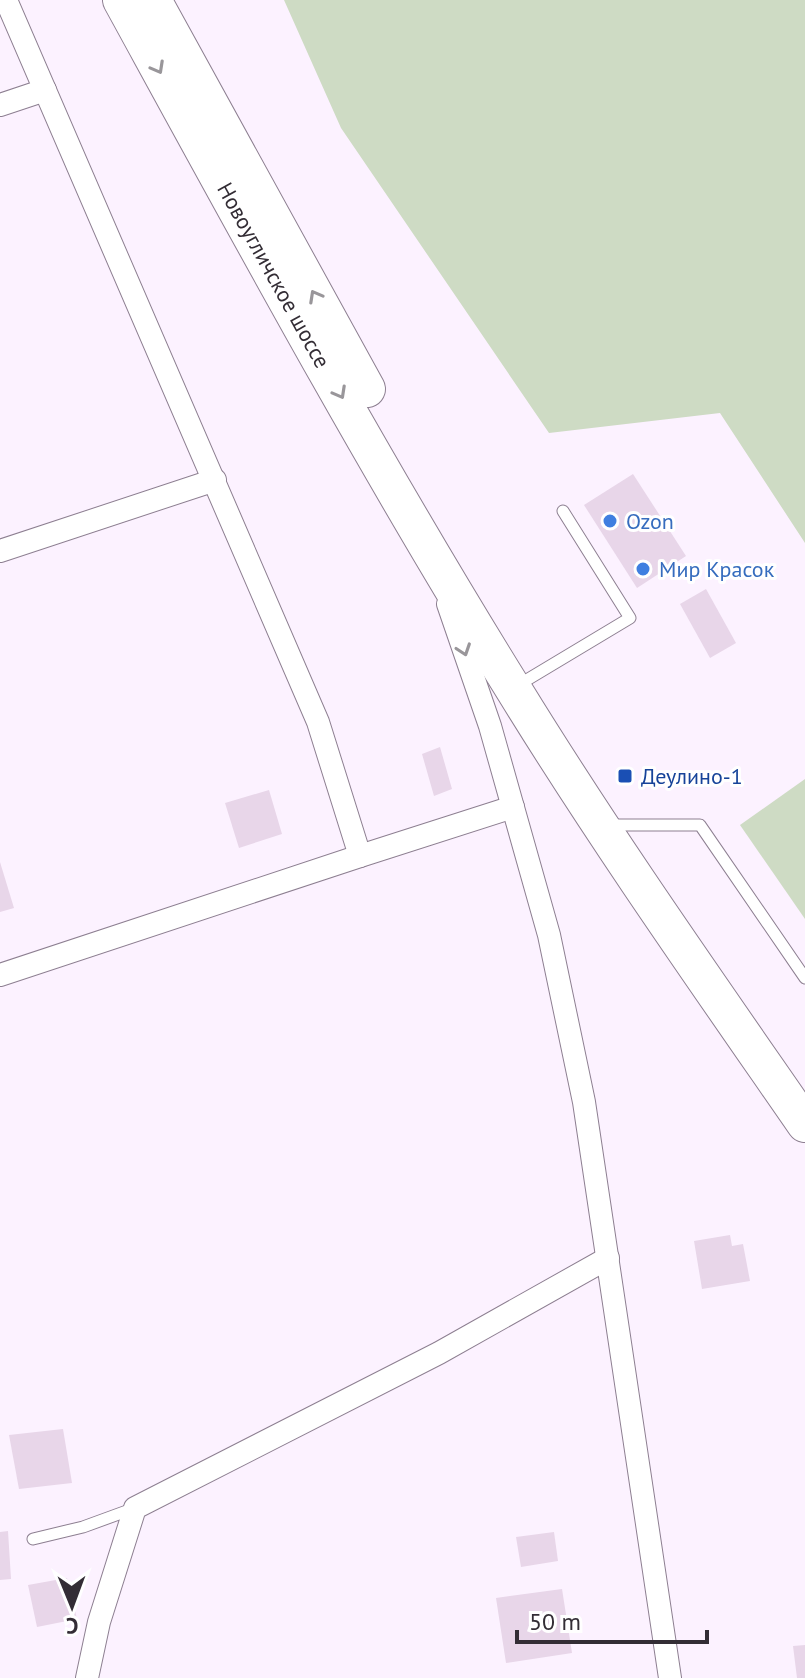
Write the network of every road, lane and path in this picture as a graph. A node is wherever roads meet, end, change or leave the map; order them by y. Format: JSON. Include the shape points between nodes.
{"nodes":[{"id":1,"x":6,"y":0,"type":"edge"},
{"id":2,"x":121,"y":0,"type":"edge"},
{"id":3,"x":153,"y":0,"type":"edge"},
{"id":4,"x":45,"y":90,"type":"junction"},
{"id":5,"x":0,"y":105,"type":"edge"},
{"id":6,"x":215,"y":480,"type":"junction"},
{"id":7,"x":563,"y":511,"type":"dead end"},
{"id":8,"x":429,"y":550,"type":"junction"},
{"id":9,"x":0,"y":551,"type":"edge"},
{"id":10,"x":520,"y":686,"type":"junction"},
{"id":11,"x":490,"y":726,"type":"junction"},
{"id":12,"x":513,"y":807,"type":"junction"},
{"id":13,"x":617,"y":825,"type":"junction"},
{"id":14,"x":360,"y":856,"type":"junction"},
{"id":15,"x":0,"y":975,"type":"edge"},
{"id":16,"x":805,"y":978,"type":"edge"},
{"id":17,"x":805,"y":1092,"type":"edge"},
{"id":18,"x":805,"y":1124,"type":"edge"},
{"id":19,"x":608,"y":1258,"type":"junction"},
{"id":20,"x":135,"y":1508,"type":"junction"},
{"id":21,"x":33,"y":1539,"type":"dead end"},
{"id":22,"x":87,"y":1678,"type":"edge"},
{"id":23,"x":670,"y":1678,"type":"edge"}],
"edges":[{"from":1,"to":4,"type":"street"},
{"from":2,"to":8,"type":"main road","name":"Новоугличское шоссе","one_way":true},
{"from":10,"to":3,"type":"main road","one_way":true},
{"from":4,"to":5,"type":"street"},
{"from":4,"to":6,"type":"street"},
{"from":6,"to":9,"type":"street"},
{"from":6,"to":14,"type":"street","via":[[318,722]]},
{"from":7,"to":10,"type":"lane","via":[[630,618]]},
{"from":8,"to":10,"type":"main road","name":"Новоугличское шоссе"},
{"from":8,"to":11,"type":"street","one_way":true},
{"from":10,"to":11,"type":"street"},
{"from":10,"to":13,"type":"main road"},
{"from":10,"to":18,"type":"main road","via":[[626,862]]},
{"from":11,"to":12,"type":"street"},
{"from":12,"to":14,"type":"street"},
{"from":12,"to":19,"type":"street","via":[[549,935],[575,1057]]},
{"from":13,"to":16,"type":"lane","via":[[700,825]]},
{"from":13,"to":17,"type":"main road"},
{"from":14,"to":15,"type":"street"},
{"from":19,"to":20,"type":"street","via":[[439,1353]]},
{"from":19,"to":23,"type":"street"},
{"from":20,"to":21,"type":"lane"},
{"from":20,"to":22,"type":"street"}]}
